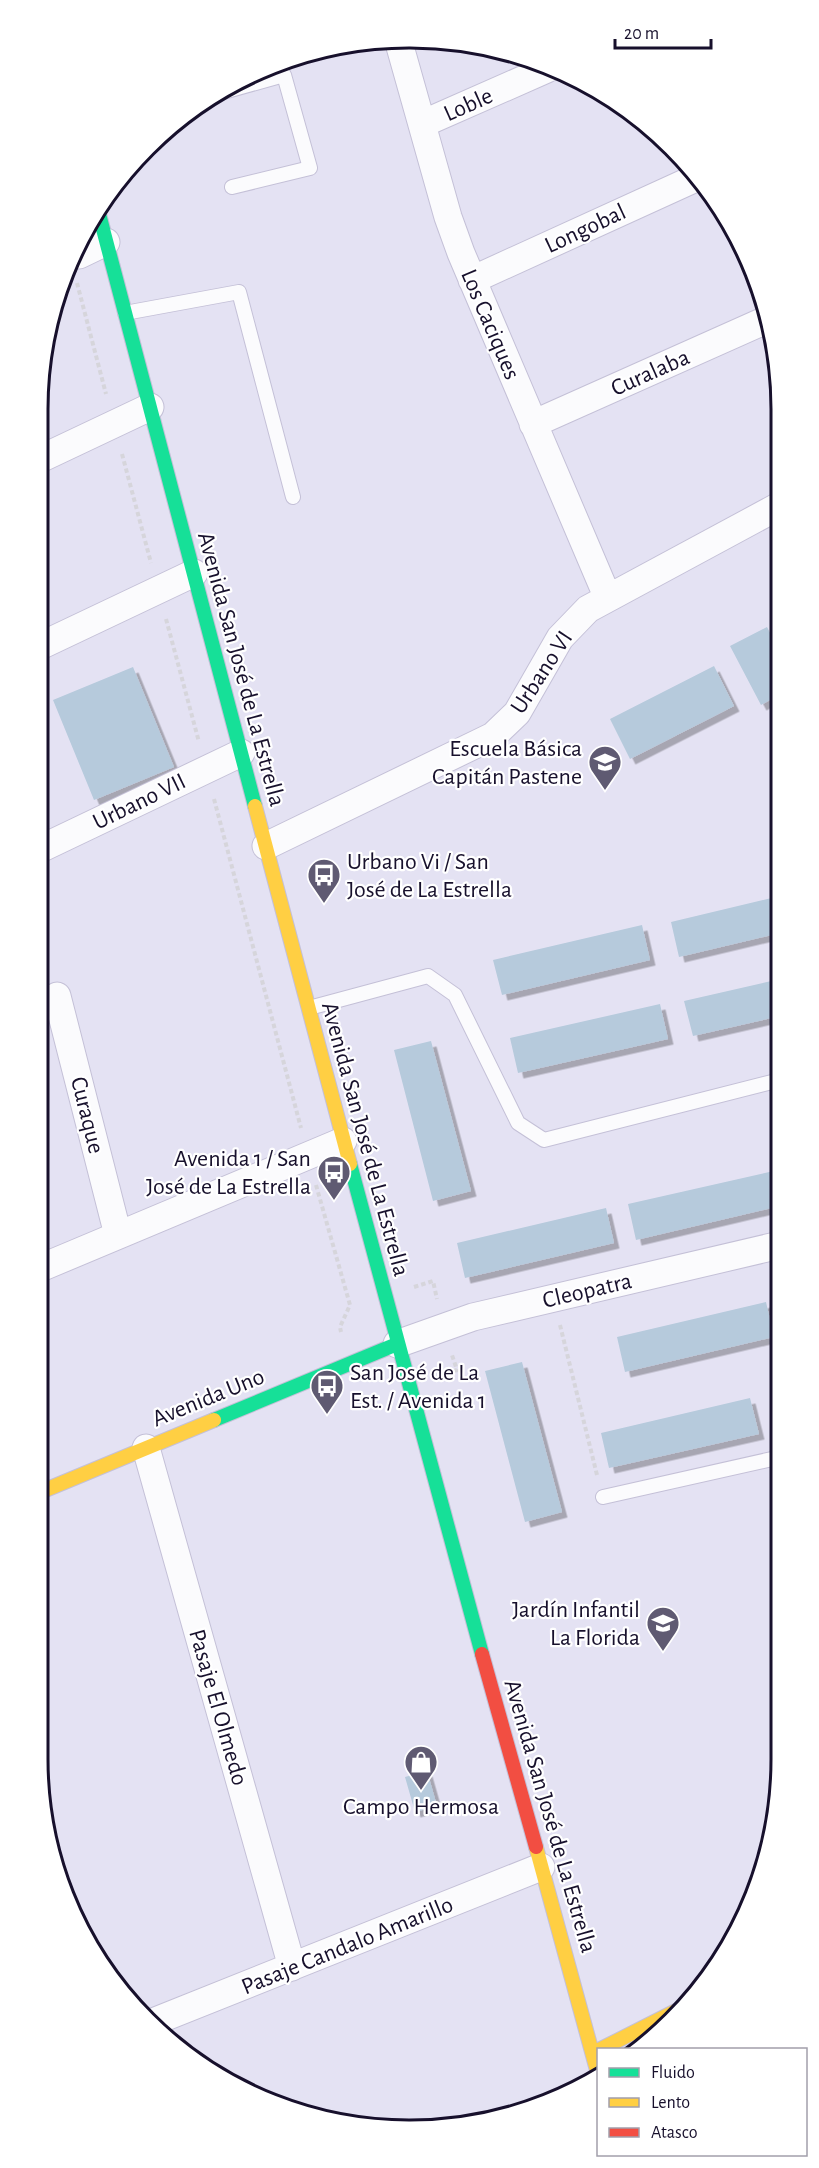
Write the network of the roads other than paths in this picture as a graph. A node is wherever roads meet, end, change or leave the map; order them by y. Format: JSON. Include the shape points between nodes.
{"nodes":[{"id":1,"x":401,"y":48,"type":"edge"},
{"id":2,"x":539,"y":72,"type":"edge"},
{"id":3,"x":253,"y":84,"type":"edge"},
{"id":4,"x":422,"y":124,"type":"junction"},
{"id":5,"x":689,"y":181,"type":"edge"},
{"id":6,"x":232,"y":187,"type":"dead end"},
{"id":7,"x":101,"y":222,"type":"edge"},
{"id":8,"x":106,"y":242,"type":"junction"},
{"id":9,"x":84,"y":253,"type":"edge"},
{"id":10,"x":472,"y":280,"type":"junction"},
{"id":11,"x":125,"y":313,"type":"junction"},
{"id":12,"x":760,"y":322,"type":"edge"},
{"id":13,"x":150,"y":407,"type":"junction"},
{"id":14,"x":533,"y":424,"type":"junction"},
{"id":15,"x":48,"y":455,"type":"edge"},
{"id":16,"x":293,"y":497,"type":"dead end"},
{"id":17,"x":771,"y":510,"type":"edge"},
{"id":18,"x":194,"y":573,"type":"junction"},
{"id":19,"x":607,"y":597,"type":"junction"},
{"id":20,"x":48,"y":642,"type":"edge"},
{"id":21,"x":241,"y":753,"type":"junction"},
{"id":22,"x":48,"y":845,"type":"edge"},
{"id":23,"x":266,"y":846,"type":"junction"},
{"id":24,"x":57,"y":996,"type":"dead end"},
{"id":25,"x":309,"y":1008,"type":"junction"},
{"id":26,"x":771,"y":1082,"type":"edge"},
{"id":27,"x":343,"y":1141,"type":"junction"},
{"id":28,"x":118,"y":1235,"type":"junction"},
{"id":29,"x":771,"y":1247,"type":"edge"},
{"id":30,"x":48,"y":1265,"type":"edge"},
{"id":31,"x":397,"y":1344,"type":"junction"},
{"id":32,"x":146,"y":1448,"type":"junction"},
{"id":33,"x":771,"y":1459,"type":"edge"},
{"id":34,"x":48,"y":1489,"type":"edge"},
{"id":35,"x":603,"y":1497,"type":"road end"},
{"id":36,"x":541,"y":1867,"type":"junction"},
{"id":37,"x":292,"y":1967,"type":"junction"},
{"id":38,"x":160,"y":2019,"type":"edge"},
{"id":39,"x":659,"y":2020,"type":"edge"},
{"id":40,"x":603,"y":2048,"type":"edge"},
{"id":41,"x":597,"y":2051,"type":"edge"}],
"edges":[{"from":1,"to":4,"type":"street","name":"Los Caciques"},
{"from":2,"to":4,"type":"street","name":"Loble"},
{"from":3,"to":6,"type":"lane","via":[[284,75],[310,168]]},
{"from":4,"to":10,"type":"street","name":"Los Caciques","via":[[448,217]]},
{"from":5,"to":10,"type":"street","name":"Longobal"},
{"from":7,"to":8,"type":"main road","name":"Avenida San José de La Estrella"},
{"from":8,"to":9,"type":"street"},
{"from":8,"to":11,"type":"main road","name":"Avenida San José de La Estrella"},
{"from":10,"to":14,"type":"street","name":"Los Caciques"},
{"from":11,"to":13,"type":"main road","name":"Avenida San José de La Estrella"},
{"from":11,"to":16,"type":"lane","via":[[239,292]]},
{"from":12,"to":14,"type":"street","name":"Curalaba"},
{"from":13,"to":15,"type":"street"},
{"from":13,"to":18,"type":"main road","name":"Avenida San José de La Estrella"},
{"from":14,"to":19,"type":"street","name":"Los Caciques"},
{"from":17,"to":19,"type":"street","name":"Urbano VI"},
{"from":18,"to":20,"type":"street"},
{"from":18,"to":21,"type":"main road","name":"Avenida San José de La Estrella"},
{"from":19,"to":23,"type":"street","name":"Urbano VI","via":[[588,609],[560,638],[526,700],[493,736]]},
{"from":21,"to":22,"type":"street","name":"Urbano VII"},
{"from":21,"to":23,"type":"main road","name":"Avenida San José de La Estrella"},
{"from":23,"to":25,"type":"main road","name":"Avenida San José de La Estrella"},
{"from":24,"to":28,"type":"street","name":"Curaque"},
{"from":25,"to":26,"type":"lane","via":[[428,976],[455,995],[518,1124],[544,1140]]},
{"from":25,"to":27,"type":"main road","name":"Avenida San José de La Estrella"},
{"from":27,"to":28,"type":"street"},
{"from":27,"to":31,"type":"main road","name":"Avenida San José de La Estrella"},
{"from":28,"to":30,"type":"street"},
{"from":29,"to":31,"type":"street","name":"Cleopatra","via":[[473,1317]]},
{"from":31,"to":32,"type":"main road","name":"Avenida Uno"},
{"from":31,"to":36,"type":"main road","name":"Avenida San José de La Estrella"},
{"from":32,"to":34,"type":"main road","name":"Avenida Uno"},
{"from":32,"to":37,"type":"street","name":"Pasaje El Olmedo"},
{"from":33,"to":35,"type":"lane"},
{"from":36,"to":37,"type":"street","name":"Pasaje Candalo Amarillo"},
{"from":36,"to":41,"type":"main road","name":"Avenida San José de La Estrella"},
{"from":37,"to":38,"type":"street","name":"Pasaje Candalo Amarillo"},
{"from":39,"to":40,"type":"main road"}]}
